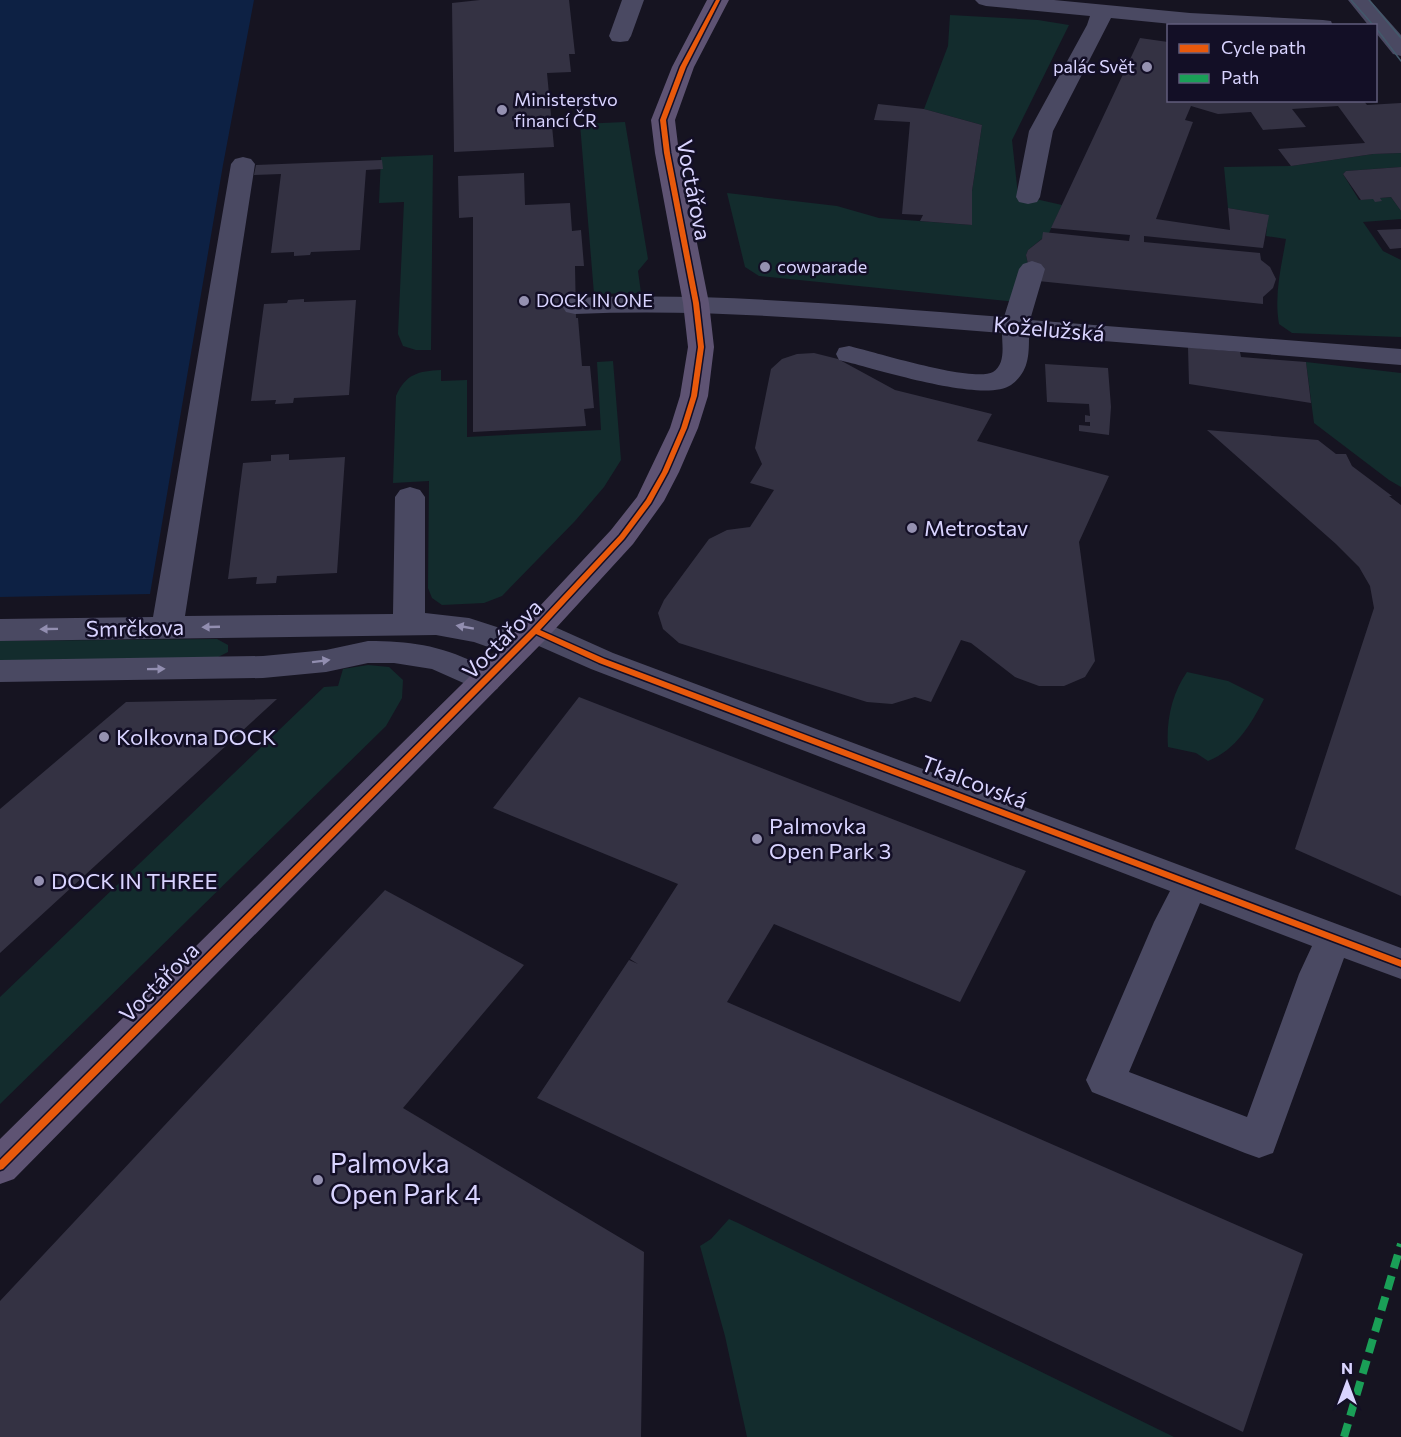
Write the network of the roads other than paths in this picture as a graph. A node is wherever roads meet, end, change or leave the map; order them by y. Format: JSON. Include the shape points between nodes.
{"nodes":[{"id":1,"x":633,"y":0,"type":"edge"},
{"id":2,"x":718,"y":0,"type":"edge"},
{"id":3,"x":986,"y":0,"type":"edge"},
{"id":4,"x":1359,"y":0,"type":"edge"},
{"id":5,"x":1102,"y":10,"type":"junction"},
{"id":6,"x":1285,"y":24,"type":"edge"},
{"id":7,"x":1387,"y":29,"type":"edge"},
{"id":8,"x":620,"y":36,"type":"dead end"},
{"id":9,"x":1401,"y":49,"type":"edge"},
{"id":10,"x":243,"y":164,"type":"dead end"},
{"id":11,"x":1028,"y":197,"type":"dead end"},
{"id":12,"x":1032,"y":269,"type":"dead end"},
{"id":13,"x":696,"y":303,"type":"junction"},
{"id":14,"x":575,"y":306,"type":"dead end"},
{"id":15,"x":1015,"y":326,"type":"junction"},
{"id":16,"x":1222,"y":327,"type":"dead end"},
{"id":17,"x":849,"y":354,"type":"dead end"},
{"id":18,"x":1401,"y":357,"type":"edge"},
{"id":19,"x":410,"y":497,"type":"dead end"},
{"id":20,"x":409,"y":623,"type":"junction"},
{"id":21,"x":270,"y":625,"type":"junction"},
{"id":22,"x":167,"y":628,"type":"junction"},
{"id":23,"x":0,"y":630,"type":"edge"},
{"id":24,"x":527,"y":639,"type":"junction"},
{"id":25,"x":263,"y":667,"type":"junction"},
{"id":26,"x":0,"y":672,"type":"edge"},
{"id":27,"x":486,"y":681,"type":"junction"},
{"id":28,"x":1192,"y":884,"type":"junction"},
{"id":29,"x":1334,"y":938,"type":"junction"},
{"id":30,"x":1401,"y":964,"type":"edge"},
{"id":31,"x":0,"y":1166,"type":"edge"}],
"edges":[{"from":1,"to":8,"type":"street"},
{"from":2,"to":13,"type":"main road","name":"Voctářova","via":[[683,67],[663,120]]},
{"from":3,"to":5,"type":"street"},
{"from":4,"to":7,"type":"street"},
{"from":5,"to":6,"type":"street"},
{"from":5,"to":11,"type":"street","via":[[1090,41],[1041,131]]},
{"from":7,"to":9,"type":"street"},
{"from":10,"to":22,"type":"street"},
{"from":12,"to":15,"type":"street"},
{"from":13,"to":14,"type":"street","name":"Koželužská"},
{"from":13,"to":15,"type":"street","name":"Koželužská"},
{"from":13,"to":24,"type":"main road","name":"Voctářova","via":[[701,346],[694,396],[665,472],[622,537]]},
{"from":15,"to":16,"type":"street","via":[[1084,316]]},
{"from":15,"to":17,"type":"street","via":[[1016,357],[1011,370],[1000,380],[984,383],[968,383]]},
{"from":15,"to":18,"type":"street","name":"Koželužská"},
{"from":19,"to":20,"type":"street"},
{"from":20,"to":21,"type":"street","name":"Smrčkova"},
{"from":24,"to":20,"type":"street","name":"Smrčkova","one_way":true,"via":[[463,626]]},
{"from":21,"to":22,"type":"street","name":"Smrčkova","one_way":true},
{"from":21,"to":25,"type":"street"},
{"from":22,"to":23,"type":"street","name":"Smrčkova","one_way":true},
{"from":24,"to":27,"type":"main road","name":"Voctářova"},
{"from":24,"to":28,"type":"street","name":"Tkalcovská","via":[[602,661]]},
{"from":26,"to":25,"type":"street","name":"Smrčkova","one_way":true},
{"from":25,"to":27,"type":"street","name":"Smrčkova","one_way":true,"via":[[394,652],[442,660]]},
{"from":27,"to":31,"type":"main road","name":"Voctářova"},
{"from":28,"to":29,"type":"street","name":"Tkalcovská"},
{"from":28,"to":29,"type":"street","via":[[1172,922],[1106,1080],[1259,1140]]},
{"from":29,"to":30,"type":"street","name":"Tkalcovská"}]}
